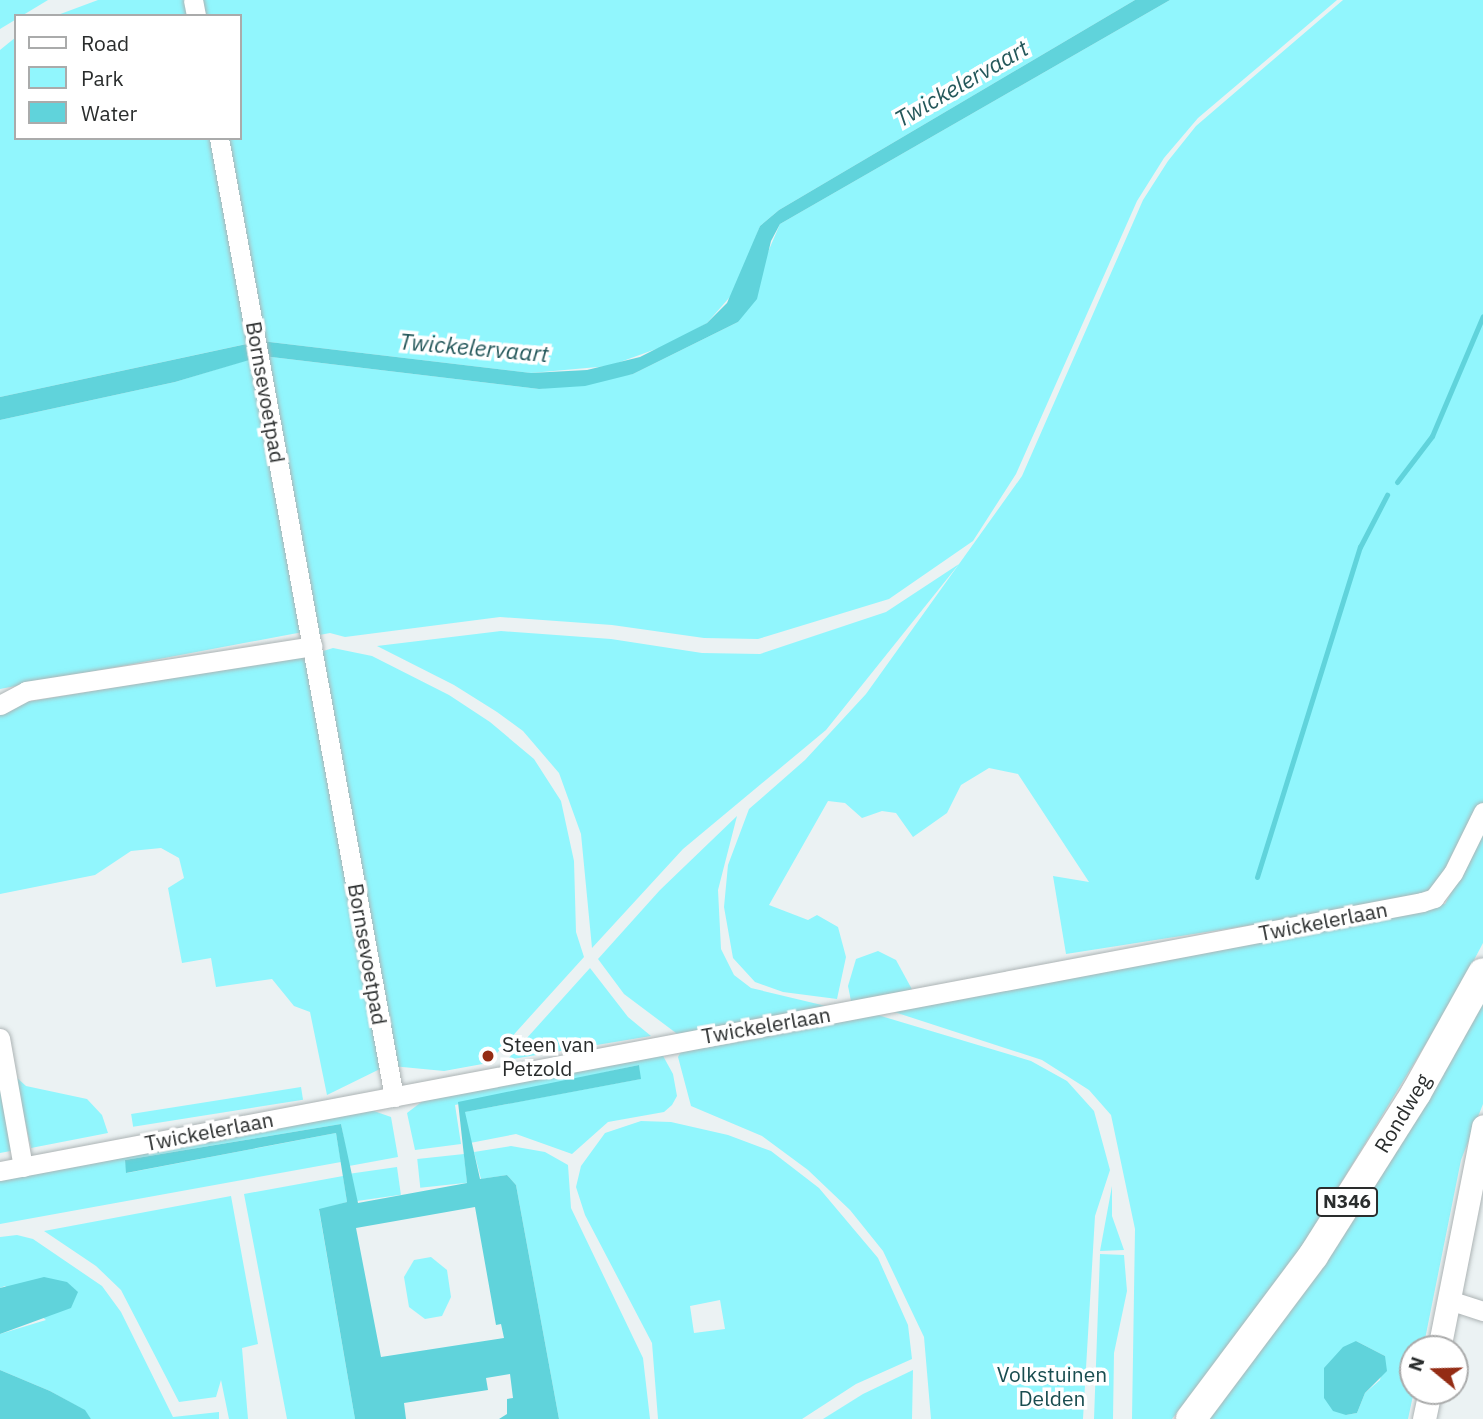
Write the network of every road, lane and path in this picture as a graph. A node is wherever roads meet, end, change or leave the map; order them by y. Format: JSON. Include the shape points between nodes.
{"nodes":[{"id":1,"x":219,"y":140,"type":"edge"},
{"id":2,"x":312,"y":646,"type":"junction"},
{"id":3,"x":0,"y":705,"type":"edge"},
{"id":4,"x":1483,"y":812,"type":"edge"},
{"id":5,"x":1483,"y":973,"type":"edge"},
{"id":6,"x":0,"y":1038,"type":"edge"},
{"id":7,"x":394,"y":1097,"type":"junction"},
{"id":8,"x":1483,"y":1126,"type":"edge"},
{"id":9,"x":23,"y":1167,"type":"junction"},
{"id":10,"x":0,"y":1171,"type":"edge"},
{"id":11,"x":1449,"y":1300,"type":"junction"},
{"id":12,"x":1483,"y":1311,"type":"edge"},
{"id":13,"x":1442,"y":1335,"type":"edge"},
{"id":14,"x":1191,"y":1419,"type":"edge"}],
"edges":[{"from":1,"to":2,"type":"street","name":"Bornsevoetpad"},
{"from":2,"to":3,"type":"street","via":[[26,691]]},
{"from":2,"to":7,"type":"street","name":"Bornsevoetpad"},
{"from":4,"to":7,"type":"street","name":"Twickelerlaan","via":[[1453,873],[1434,898],[1422,902]]},
{"from":5,"to":14,"type":"main road","name":"Rondweg","number":"N346","via":[[1416,1093],[1313,1256]]},
{"from":6,"to":9,"type":"street"},
{"from":7,"to":9,"type":"street","name":"Twickelerlaan"},
{"from":8,"to":11,"type":"street"},
{"from":9,"to":10,"type":"street","name":"Twickelerlaan"},
{"from":11,"to":12,"type":"street"},
{"from":11,"to":13,"type":"street"}]}
